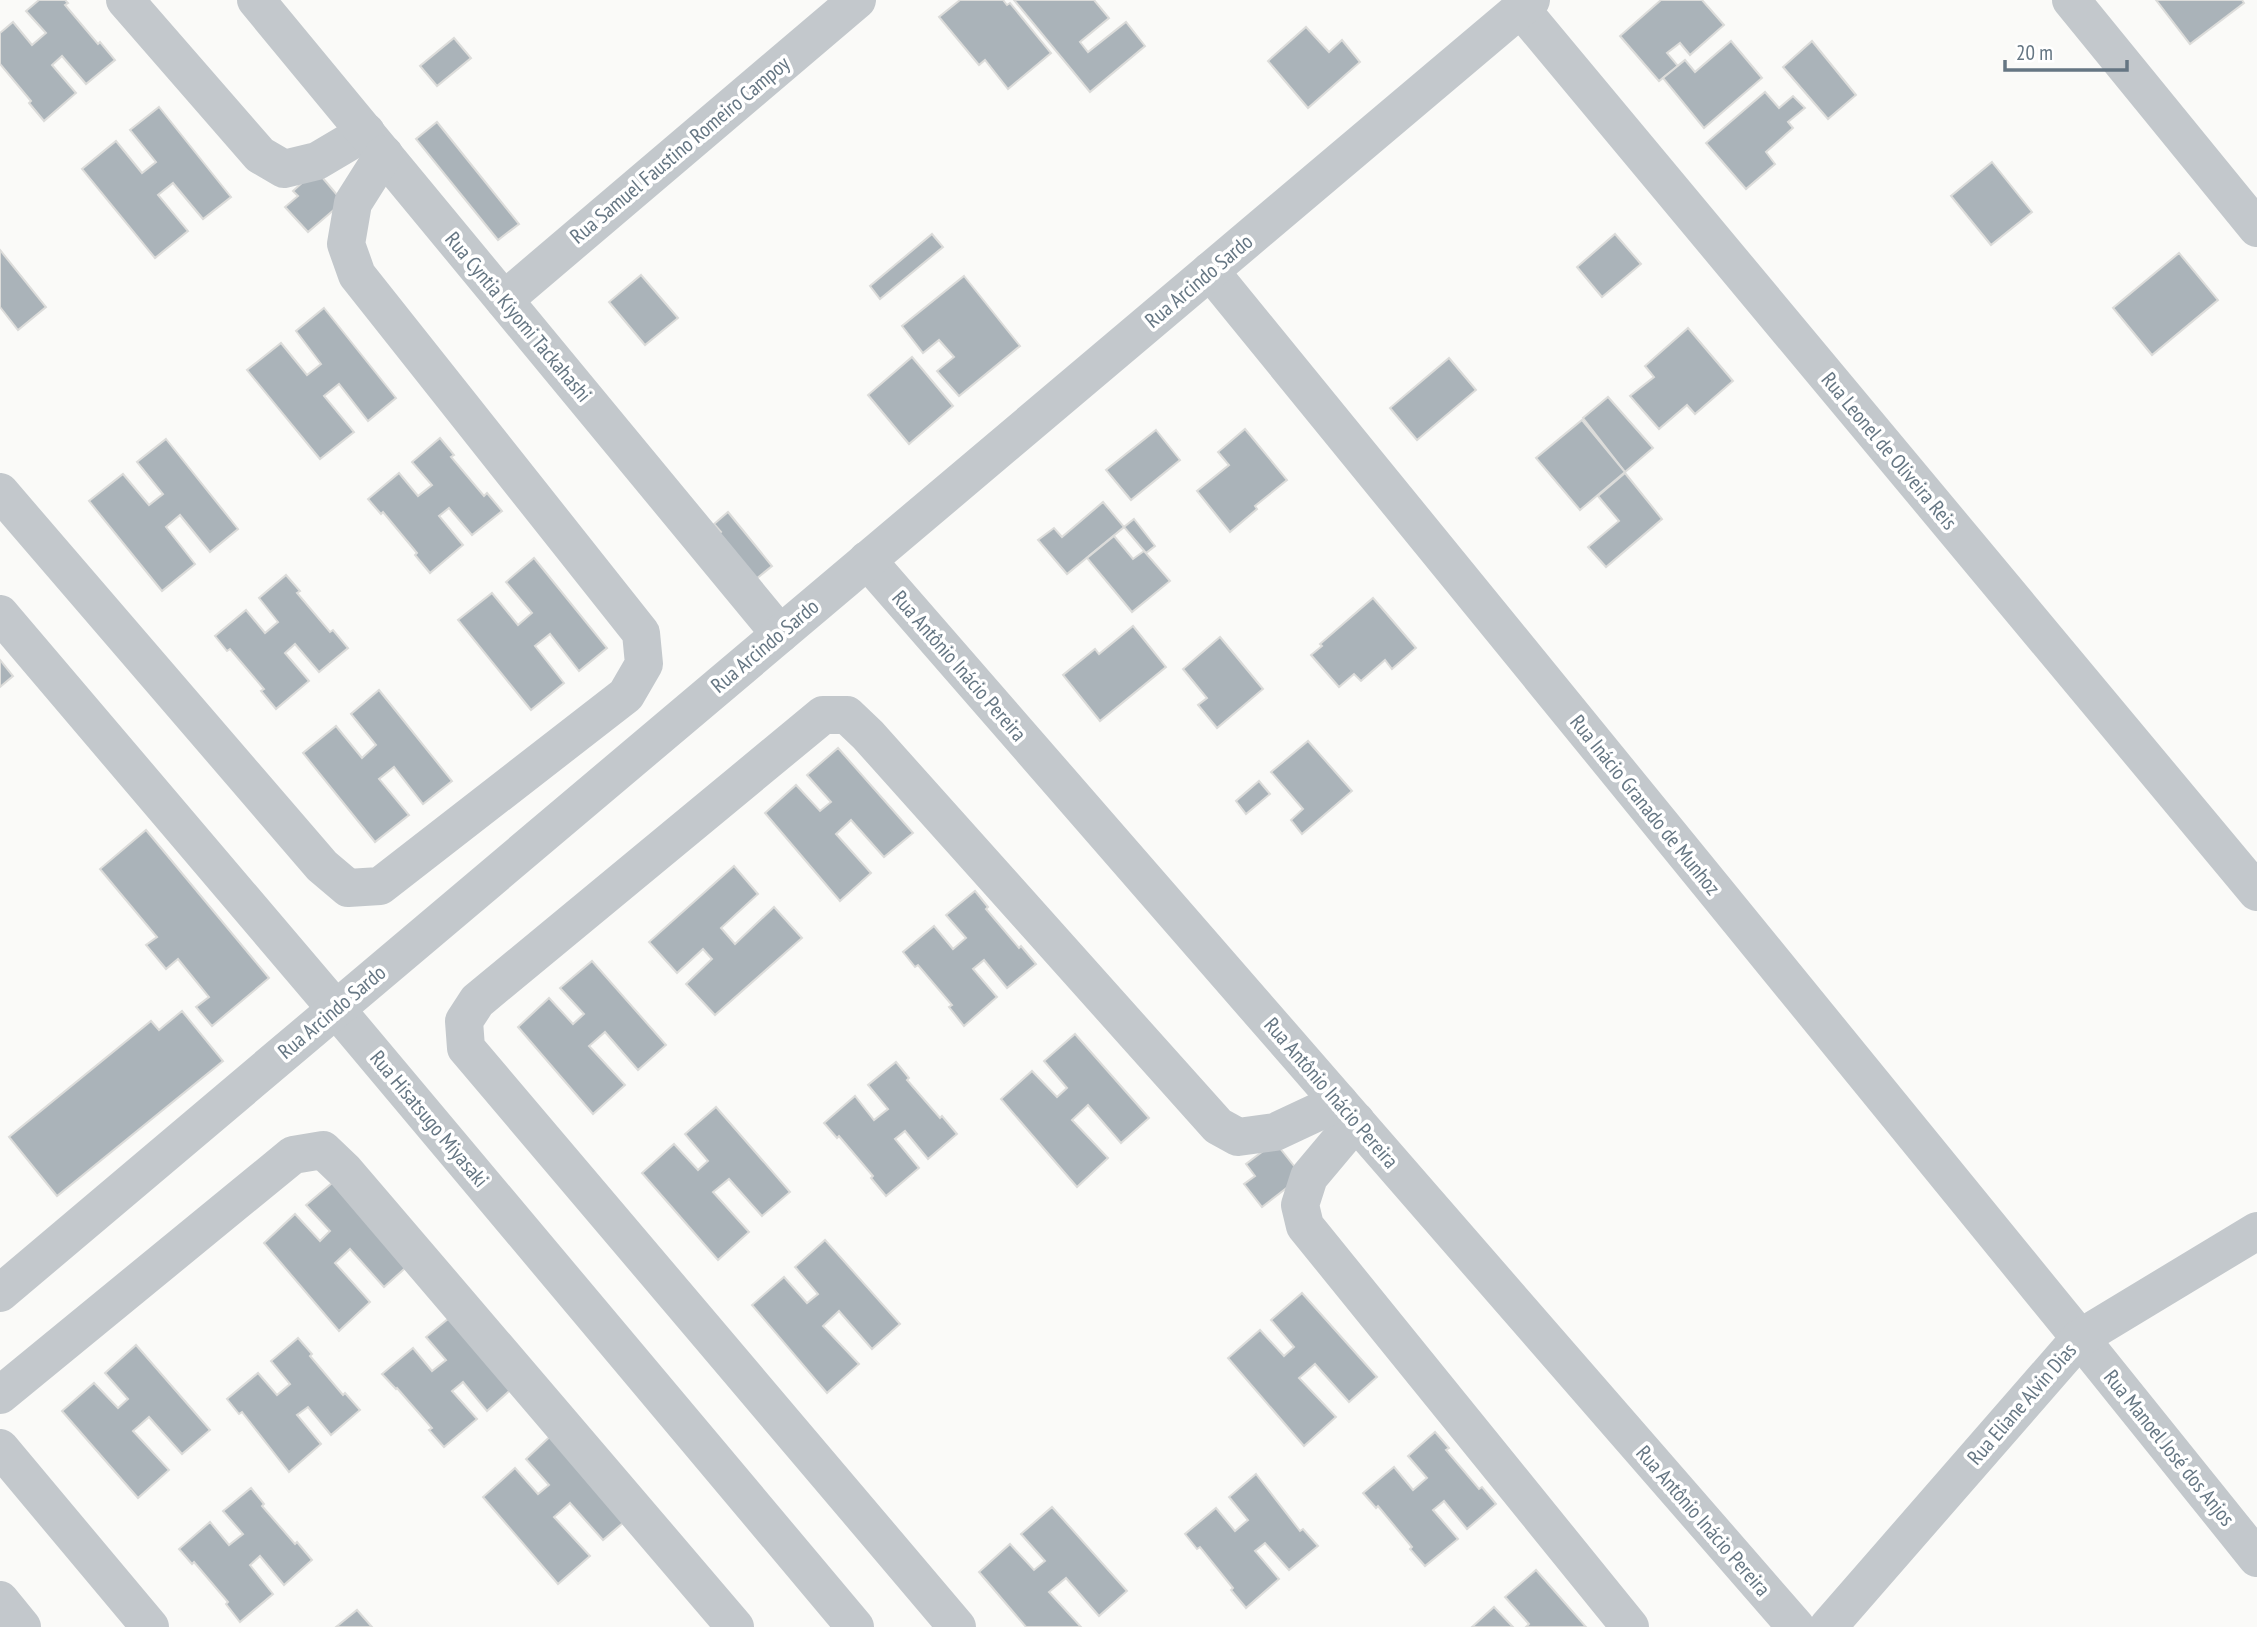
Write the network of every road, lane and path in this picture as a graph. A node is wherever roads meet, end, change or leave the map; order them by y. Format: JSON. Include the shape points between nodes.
{"nodes":[{"id":1,"x":125,"y":0,"type":"edge"},
{"id":2,"x":256,"y":0,"type":"edge"},
{"id":3,"x":857,"y":0,"type":"edge"},
{"id":4,"x":2071,"y":0,"type":"edge"},
{"id":5,"x":1526,"y":5,"type":"edge"},
{"id":6,"x":375,"y":143,"type":"junction"},
{"id":7,"x":2257,"y":228,"type":"edge"},
{"id":8,"x":1210,"y":271,"type":"junction"},
{"id":9,"x":504,"y":300,"type":"junction"},
{"id":10,"x":0,"y":492,"type":"edge"},
{"id":11,"x":867,"y":560,"type":"junction"},
{"id":12,"x":0,"y":614,"type":"edge"},
{"id":13,"x":780,"y":634,"type":"junction"},
{"id":14,"x":2257,"y":892,"type":"edge"},
{"id":15,"x":336,"y":1009,"type":"junction"},
{"id":16,"x":1347,"y":1111,"type":"junction"},
{"id":17,"x":2257,"y":1230,"type":"edge"},
{"id":18,"x":0,"y":1293,"type":"edge"},
{"id":19,"x":2080,"y":1338,"type":"junction"},
{"id":20,"x":0,"y":1395,"type":"edge"},
{"id":21,"x":0,"y":1448,"type":"edge"},
{"id":22,"x":2257,"y":1558,"type":"edge"},
{"id":23,"x":0,"y":1600,"type":"edge"},
{"id":24,"x":23,"y":1627,"type":"edge"},
{"id":25,"x":150,"y":1627,"type":"edge"},
{"id":26,"x":735,"y":1627,"type":"edge"},
{"id":27,"x":855,"y":1627,"type":"edge"},
{"id":28,"x":957,"y":1627,"type":"edge"},
{"id":29,"x":1629,"y":1627,"type":"edge"},
{"id":30,"x":1796,"y":1627,"type":"edge"},
{"id":31,"x":1828,"y":1627,"type":"edge"}],
"edges":[{"from":1,"to":6,"type":"street","via":[[260,155],[284,169]]},
{"from":2,"to":6,"type":"street","name":"Rua Cyntia Kiyomi Tackahashi"},
{"from":3,"to":9,"type":"street","name":"Rua Samuel Faustino Romeiro Campoy"},
{"from":4,"to":7,"type":"street"},
{"from":5,"to":8,"type":"street","name":"Rua Arcindo Sardo"},
{"from":5,"to":14,"type":"street","name":"Rua Leonel de Oliveira Reis"},
{"from":6,"to":9,"type":"street","name":"Rua Cyntia Kiyomi Tackahashi"},
{"from":6,"to":10,"type":"street","via":[[353,203],[346,244],[357,275],[641,633],[644,664],[626,695],[380,886],[348,888],[322,866]]},
{"from":8,"to":11,"type":"street","name":"Rua Arcindo Sardo"},
{"from":8,"to":19,"type":"street","name":"Rua Inácio Granado de Munhoz"},
{"from":9,"to":13,"type":"street","name":"Rua Cyntia Kiyomi Tackahashi"},
{"from":11,"to":13,"type":"street","name":"Rua Arcindo Sardo"},
{"from":11,"to":16,"type":"street","name":"Rua Antônio Inácio Pereira"},
{"from":12,"to":15,"type":"street","name":"Rua Hisatsugo Miyasaki"},
{"from":13,"to":15,"type":"street","name":"Rua Arcindo Sardo"},
{"from":15,"to":18,"type":"street","name":"Rua Arcindo Sardo"},
{"from":15,"to":27,"type":"street","name":"Rua Hisatsugo Miyasaki"},
{"from":16,"to":28,"type":"street","via":[[1275,1132],[1238,1137],[1218,1126],[847,715],[823,715],[477,1001],[464,1021],[466,1048]]},
{"from":16,"to":29,"type":"street","via":[[1309,1177],[1300,1205],[1305,1226]]},
{"from":16,"to":30,"type":"street","name":"Rua Antônio Inácio Pereira"},
{"from":17,"to":19,"type":"street","name":"Rua Eliane Alvin Dias"},
{"from":19,"to":22,"type":"street","name":"Rua Manoel José dos Anjos"},
{"from":19,"to":31,"type":"street","name":"Rua Eliane Alvin Dias"},
{"from":20,"to":26,"type":"street","via":[[293,1155],[323,1150]]},
{"from":21,"to":25,"type":"street"},
{"from":23,"to":24,"type":"street"}]}
